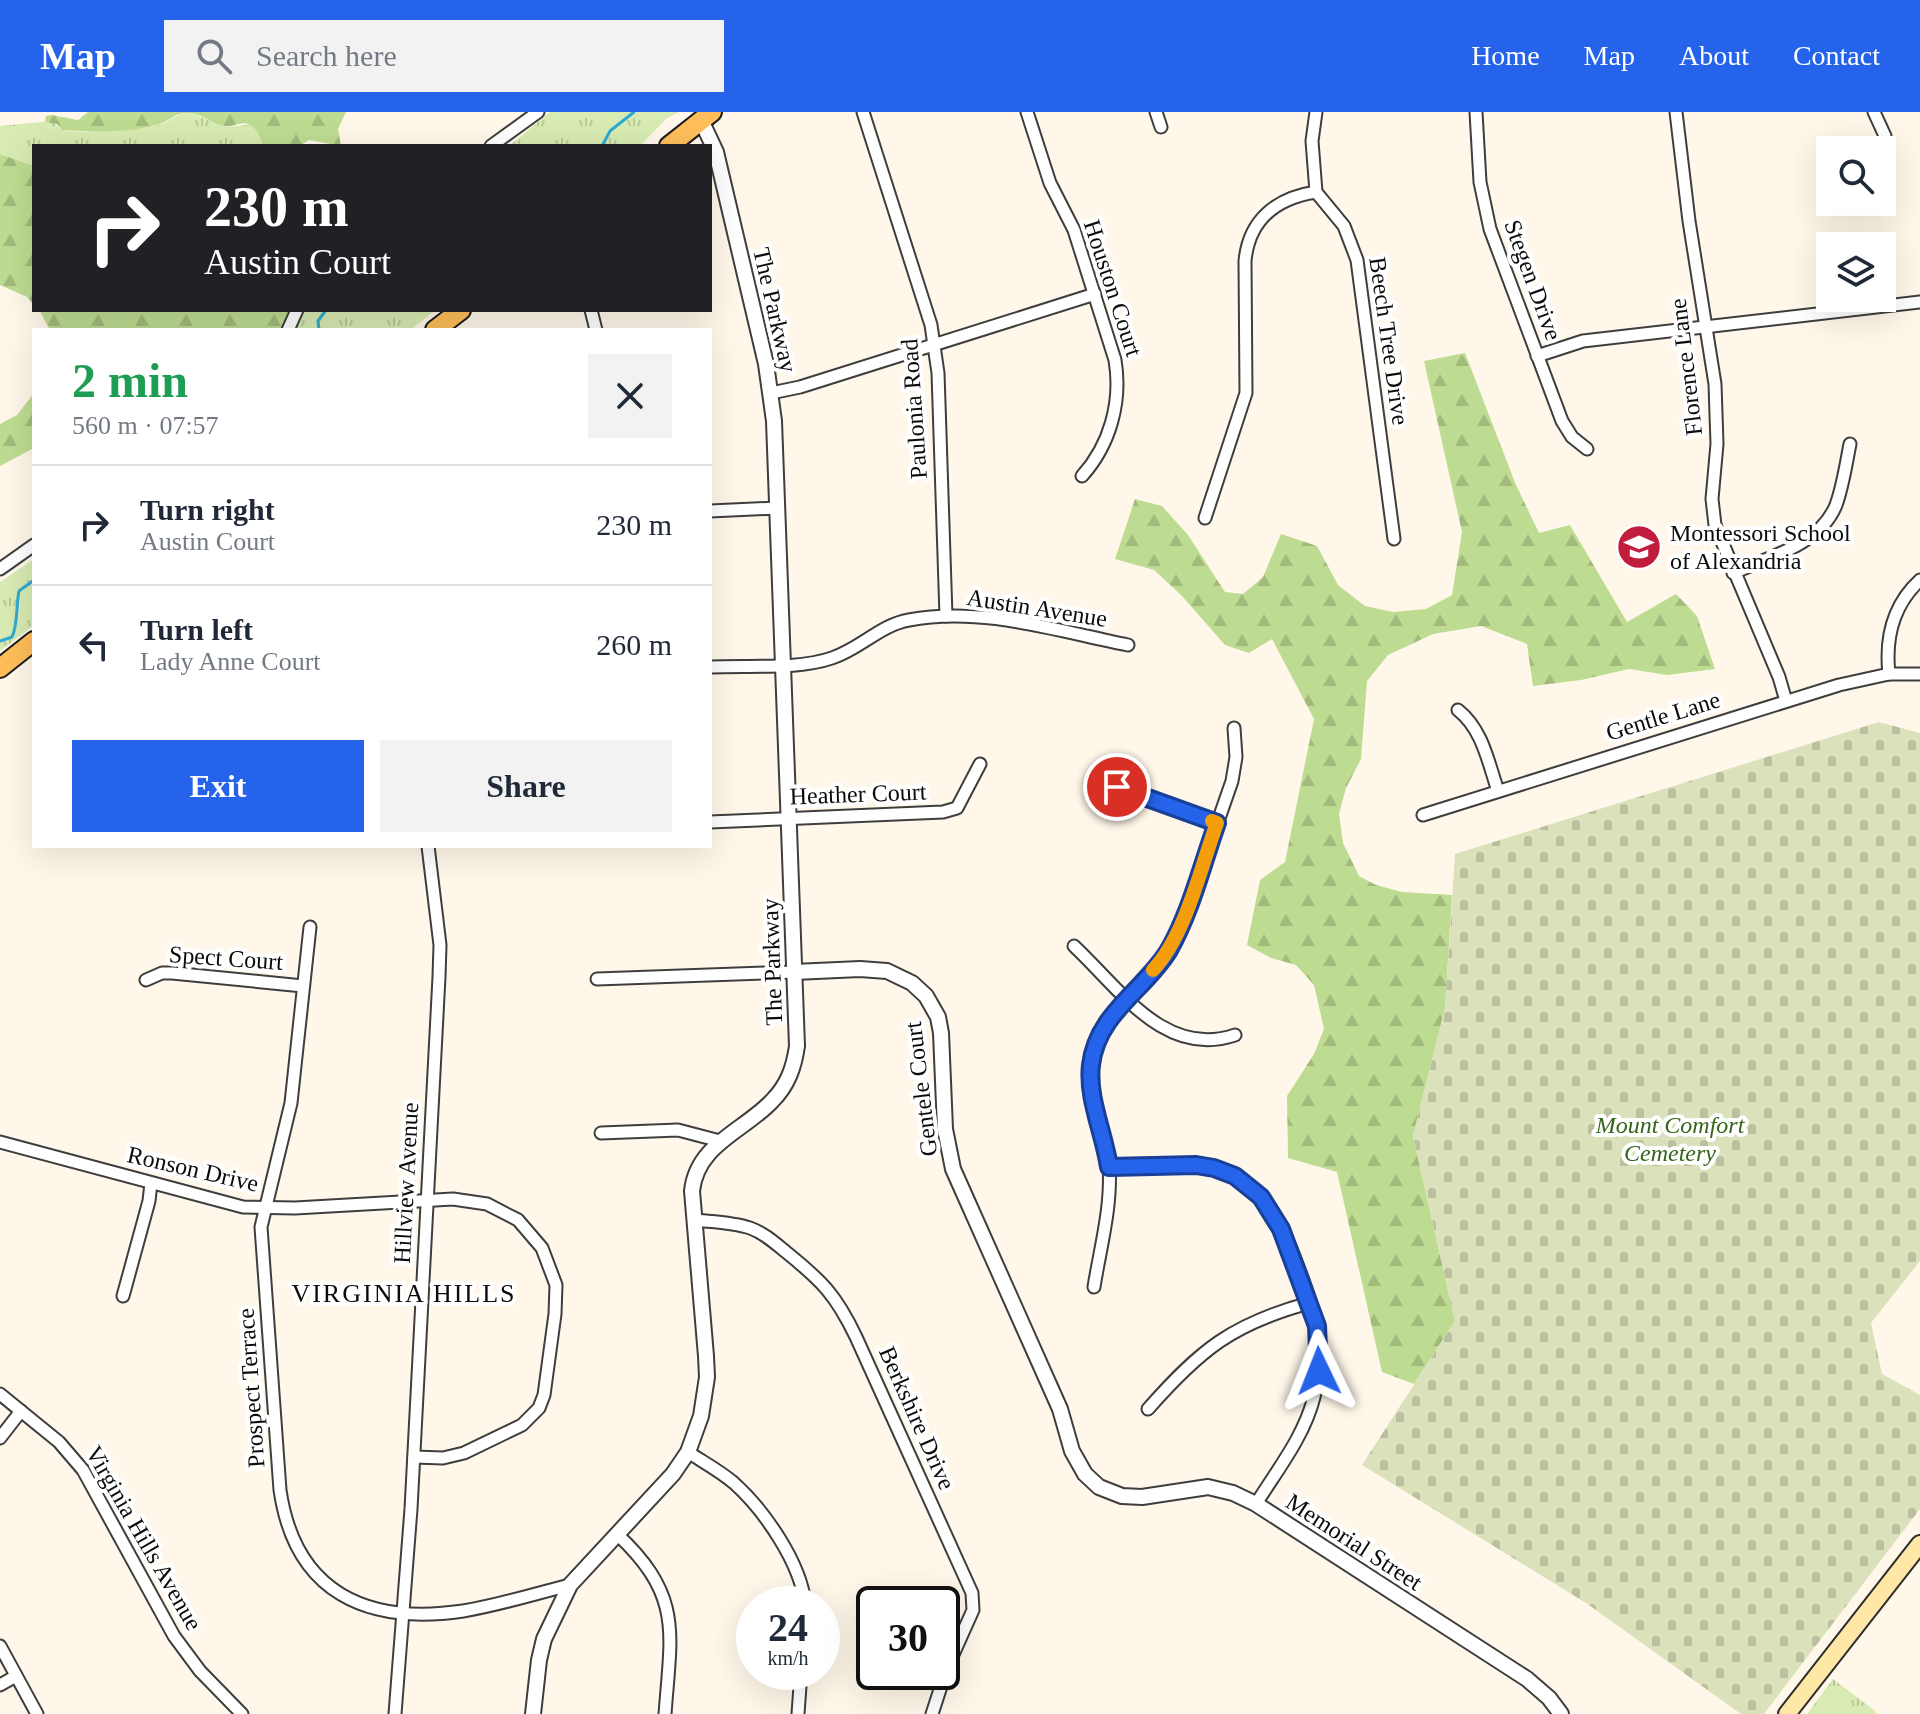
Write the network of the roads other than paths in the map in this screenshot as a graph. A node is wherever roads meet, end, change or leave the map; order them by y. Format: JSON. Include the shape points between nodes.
{"nodes":[{"id":1,"x":538,"y":112,"type":"edge"},
{"id":2,"x":863,"y":112,"type":"edge"},
{"id":3,"x":1027,"y":112,"type":"edge"},
{"id":4,"x":1156,"y":112,"type":"edge"},
{"id":5,"x":1316,"y":112,"type":"edge"},
{"id":6,"x":1476,"y":112,"type":"edge"},
{"id":7,"x":1676,"y":112,"type":"edge"},
{"id":8,"x":1874,"y":112,"type":"edge"},
{"id":9,"x":707,"y":116,"type":"edge"},
{"id":10,"x":1161,"y":127,"type":"dead end"},
{"id":11,"x":1885,"y":136,"type":"edge"},
{"id":12,"x":494,"y":144,"type":"edge"},
{"id":13,"x":672,"y":144,"type":"edge"},
{"id":14,"x":1316,"y":192,"type":"junction"},
{"id":15,"x":1095,"y":294,"type":"junction"},
{"id":16,"x":1920,"y":302,"type":"edge"},
{"id":17,"x":458,"y":312,"type":"edge"},
{"id":18,"x":1705,"y":326,"type":"junction"},
{"id":19,"x":438,"y":328,"type":"edge"},
{"id":20,"x":934,"y":345,"type":"junction"},
{"id":21,"x":1537,"y":356,"type":"junction"},
{"id":22,"x":771,"y":393,"type":"junction"},
{"id":23,"x":1850,"y":444,"type":"dead end"},
{"id":24,"x":1587,"y":449,"type":"dead end"},
{"id":25,"x":1082,"y":476,"type":"dead end"},
{"id":26,"x":777,"y":508,"type":"junction"},
{"id":27,"x":712,"y":511,"type":"edge"},
{"id":28,"x":1205,"y":518,"type":"dead end"},
{"id":29,"x":1394,"y":539,"type":"dead end"},
{"id":30,"x":32,"y":546,"type":"edge"},
{"id":31,"x":0,"y":569,"type":"edge"},
{"id":32,"x":1733,"y":573,"type":"junction"},
{"id":33,"x":1920,"y":580,"type":"edge"},
{"id":34,"x":946,"y":616,"type":"junction"},
{"id":35,"x":32,"y":643,"type":"edge"},
{"id":36,"x":1128,"y":645,"type":"dead end"},
{"id":37,"x":783,"y":664,"type":"junction"},
{"id":38,"x":712,"y":667,"type":"edge"},
{"id":39,"x":0,"y":668,"type":"edge"},
{"id":40,"x":1889,"y":674,"type":"junction"},
{"id":41,"x":1920,"y":674,"type":"edge"},
{"id":42,"x":1786,"y":701,"type":"junction"},
{"id":43,"x":1458,"y":710,"type":"dead end"},
{"id":44,"x":1234,"y":728,"type":"dead end"},
{"id":45,"x":980,"y":764,"type":"dead end"},
{"id":46,"x":1117,"y":787,"type":"dead end"},
{"id":47,"x":1498,"y":791,"type":"junction"},
{"id":48,"x":1423,"y":815,"type":"dead end"},
{"id":49,"x":789,"y":819,"type":"junction"},
{"id":50,"x":712,"y":822,"type":"edge"},
{"id":51,"x":1217,"y":823,"type":"junction"},
{"id":52,"x":428,"y":848,"type":"edge"},
{"id":53,"x":310,"y":927,"type":"dead end"},
{"id":54,"x":1074,"y":946,"type":"dead end"},
{"id":55,"x":794,"y":972,"type":"junction"},
{"id":56,"x":597,"y":979,"type":"dead end"},
{"id":57,"x":146,"y":980,"type":"dead end"},
{"id":58,"x":303,"y":986,"type":"junction"},
{"id":59,"x":1127,"y":998,"type":"junction"},
{"id":60,"x":1235,"y":1035,"type":"dead end"},
{"id":61,"x":601,"y":1133,"type":"dead end"},
{"id":62,"x":720,"y":1141,"type":"junction"},
{"id":63,"x":0,"y":1142,"type":"edge"},
{"id":64,"x":1109,"y":1167,"type":"junction"},
{"id":65,"x":151,"y":1183,"type":"junction"},
{"id":66,"x":427,"y":1200,"type":"junction"},
{"id":67,"x":264,"y":1208,"type":"junction"},
{"id":68,"x":694,"y":1220,"type":"junction"},
{"id":69,"x":1094,"y":1287,"type":"dead end"},
{"id":70,"x":123,"y":1296,"type":"dead end"},
{"id":71,"x":1309,"y":1303,"type":"junction"},
{"id":72,"x":0,"y":1394,"type":"edge"},
{"id":73,"x":1148,"y":1409,"type":"dead end"},
{"id":74,"x":21,"y":1411,"type":"junction"},
{"id":75,"x":0,"y":1438,"type":"edge"},
{"id":76,"x":688,"y":1452,"type":"junction"},
{"id":77,"x":414,"y":1457,"type":"junction"},
{"id":78,"x":1096,"y":1484,"type":"joint"},
{"id":79,"x":1256,"y":1504,"type":"junction"},
{"id":80,"x":617,"y":1534,"type":"junction"},
{"id":81,"x":1917,"y":1554,"type":"edge"},
{"id":82,"x":570,"y":1585,"type":"junction"},
{"id":83,"x":802,"y":1586,"type":"edge"},
{"id":84,"x":403,"y":1612,"type":"junction"},
{"id":85,"x":0,"y":1646,"type":"edge"},
{"id":86,"x":16,"y":1676,"type":"junction"},
{"id":87,"x":0,"y":1685,"type":"edge"},
{"id":88,"x":800,"y":1690,"type":"edge"},
{"id":89,"x":37,"y":1714,"type":"edge"},
{"id":90,"x":242,"y":1714,"type":"edge"},
{"id":91,"x":395,"y":1714,"type":"edge"},
{"id":92,"x":533,"y":1714,"type":"edge"},
{"id":93,"x":665,"y":1714,"type":"edge"},
{"id":94,"x":798,"y":1714,"type":"edge"},
{"id":95,"x":932,"y":1714,"type":"edge"},
{"id":96,"x":1561,"y":1714,"type":"edge"},
{"id":97,"x":1787,"y":1714,"type":"edge"}],
"edges":[{"from":1,"to":12,"type":"street"},
{"from":2,"to":20,"type":"street","name":"Paulonia Road"},
{"from":3,"to":15,"type":"street","name":"Houston Court"},
{"from":4,"to":10,"type":"street"},
{"from":5,"to":14,"type":"street"},
{"from":6,"to":21,"type":"street","name":"Stegen Drive","via":[[1487,217]]},
{"from":7,"to":18,"type":"street","name":"Florence Lane"},
{"from":8,"to":11,"type":"street"},
{"from":9,"to":13,"type":"main road"},
{"from":9,"to":22,"type":"street","name":"The Parkway"},
{"from":14,"to":28,"type":"street","via":[[1273,206],[1249,240],[1246,393]]},
{"from":14,"to":29,"type":"street","name":"Beech Tree Drive","via":[[1344,226],[1357,260]]},
{"from":15,"to":20,"type":"street"},
{"from":15,"to":25,"type":"street","name":"Houston Court","via":[[1115,360],[1118,392],[1103,447]]},
{"from":16,"to":18,"type":"street"},
{"from":17,"to":19,"type":"main road"},
{"from":18,"to":21,"type":"street","via":[[1583,341]]},
{"from":18,"to":32,"type":"street","name":"Florence Lane","via":[[1718,412],[1713,511]]},
{"from":20,"to":22,"type":"street"},
{"from":20,"to":34,"type":"street","name":"Paulonia Road"},
{"from":21,"to":24,"type":"street","name":"Stegen Drive","via":[[1562,421]]},
{"from":22,"to":26,"type":"street","name":"The Parkway"},
{"from":23,"to":32,"type":"street","via":[[1835,507],[1822,527],[1802,542]]},
{"from":26,"to":27,"type":"street"},
{"from":26,"to":37,"type":"street","name":"The Parkway"},
{"from":30,"to":31,"type":"street"},
{"from":32,"to":42,"type":"street","name":"Florence Lane"},
{"from":33,"to":40,"type":"street","via":[[1892,623]]},
{"from":34,"to":36,"type":"street","name":"Austin Avenue","via":[[990,618]]},
{"from":34,"to":37,"type":"street","name":"Austin Avenue","via":[[890,625],[824,661]]},
{"from":35,"to":39,"type":"main road"},
{"from":37,"to":38,"type":"street","name":"Austin Avenue"},
{"from":37,"to":49,"type":"street","name":"The Parkway"},
{"from":40,"to":41,"type":"street","name":"Gentle Lane"},
{"from":40,"to":42,"type":"street","name":"Gentle Lane"},
{"from":42,"to":47,"type":"street","name":"Gentle Lane"},
{"from":43,"to":47,"type":"street","via":[[1479,734]]},
{"from":44,"to":51,"type":"street","via":[[1234,769]]},
{"from":45,"to":49,"type":"street","name":"Heather Court","via":[[957,808]]},
{"from":46,"to":51,"type":"street"},
{"from":47,"to":48,"type":"street","name":"Gentle Lane"},
{"from":49,"to":50,"type":"street","name":"Heather Court"},
{"from":49,"to":55,"type":"street","name":"The Parkway"},
{"from":51,"to":59,"type":"street","via":[[1176,935],[1161,962]]},
{"from":52,"to":66,"type":"street","name":"Hillview Avenue","via":[[440,945]]},
{"from":53,"to":58,"type":"street","name":"Prospect Terrace"},
{"from":54,"to":59,"type":"street"},
{"from":55,"to":56,"type":"street","name":"Gentele Court"},
{"from":55,"to":62,"type":"street","name":"The Parkway","via":[[797,1046],[787,1082],[769,1105]]},
{"from":55,"to":78,"type":"street","name":"Gentele Court","via":[[887,971],[912,983],[932,1004],[941,1033],[945,1129],[953,1169],[1060,1409],[1076,1460]]},
{"from":57,"to":58,"type":"street","name":"Spect Court","via":[[172,973]]},
{"from":58,"to":67,"type":"street","name":"Prospect Terrace","via":[[291,1103]]},
{"from":59,"to":60,"type":"street","via":[[1180,1036],[1206,1042]]},
{"from":59,"to":64,"type":"street","via":[[1100,1034],[1091,1062],[1091,1093]]},
{"from":61,"to":62,"type":"street","via":[[678,1130]]},
{"from":62,"to":68,"type":"street","name":"The Parkway","via":[[696,1169]]},
{"from":63,"to":65,"type":"street","name":"Ronson Drive"},
{"from":64,"to":69,"type":"street"},
{"from":64,"to":71,"type":"street","via":[[1203,1166],[1244,1182],[1275,1217]]},
{"from":65,"to":67,"type":"street","name":"Ronson Drive"},
{"from":65,"to":70,"type":"street"},
{"from":66,"to":67,"type":"street","name":"Ronson Drive"},
{"from":66,"to":77,"type":"street","name":"Hillview Avenue"},
{"from":66,"to":77,"type":"street","name":"Ronson Drive","via":[[474,1201],[518,1220],[548,1260],[556,1303],[544,1395],[533,1416],[457,1456]]},
{"from":67,"to":84,"type":"street","name":"Prospect Terrace","via":[[280,1490],[287,1524],[307,1562],[334,1591],[367,1608]]},
{"from":68,"to":76,"type":"street","name":"The Parkway","via":[[707,1377]]},
{"from":68,"to":95,"type":"street","name":"Berkshire Drive","via":[[749,1228],[770,1239],[827,1287],[856,1337],[972,1593],[973,1610]]},
{"from":71,"to":73,"type":"street","via":[[1222,1338]]},
{"from":71,"to":79,"type":"street","via":[[1319,1345],[1314,1399],[1299,1436]]},
{"from":72,"to":74,"type":"street","name":"Virginia Hills Avenue"},
{"from":74,"to":75,"type":"street"},
{"from":74,"to":90,"type":"street","name":"Virginia Hills Avenue","via":[[83,1470],[174,1636]]},
{"from":76,"to":80,"type":"street","name":"The Parkway"},
{"from":76,"to":83,"type":"street","via":[[733,1483],[758,1509]]},
{"from":77,"to":84,"type":"street","name":"Hillview Avenue"},
{"from":78,"to":79,"type":"street","name":"Memorial Street","via":[[1132,1497],[1208,1487]]},
{"from":79,"to":96,"type":"street","name":"Memorial Street","via":[[1527,1679]]},
{"from":80,"to":82,"type":"street","name":"The Parkway"},
{"from":80,"to":93,"type":"street","via":[[647,1564],[668,1607]]},
{"from":81,"to":97,"type":"main road"},
{"from":82,"to":84,"type":"street","name":"Prospect Terrace","via":[[461,1611]]},
{"from":82,"to":92,"type":"street","name":"The Parkway","via":[[544,1639]]},
{"from":84,"to":91,"type":"street","name":"Hillview Avenue"},
{"from":85,"to":86,"type":"street"},
{"from":86,"to":87,"type":"street"},
{"from":86,"to":89,"type":"street"},
{"from":88,"to":94,"type":"street"}]}
